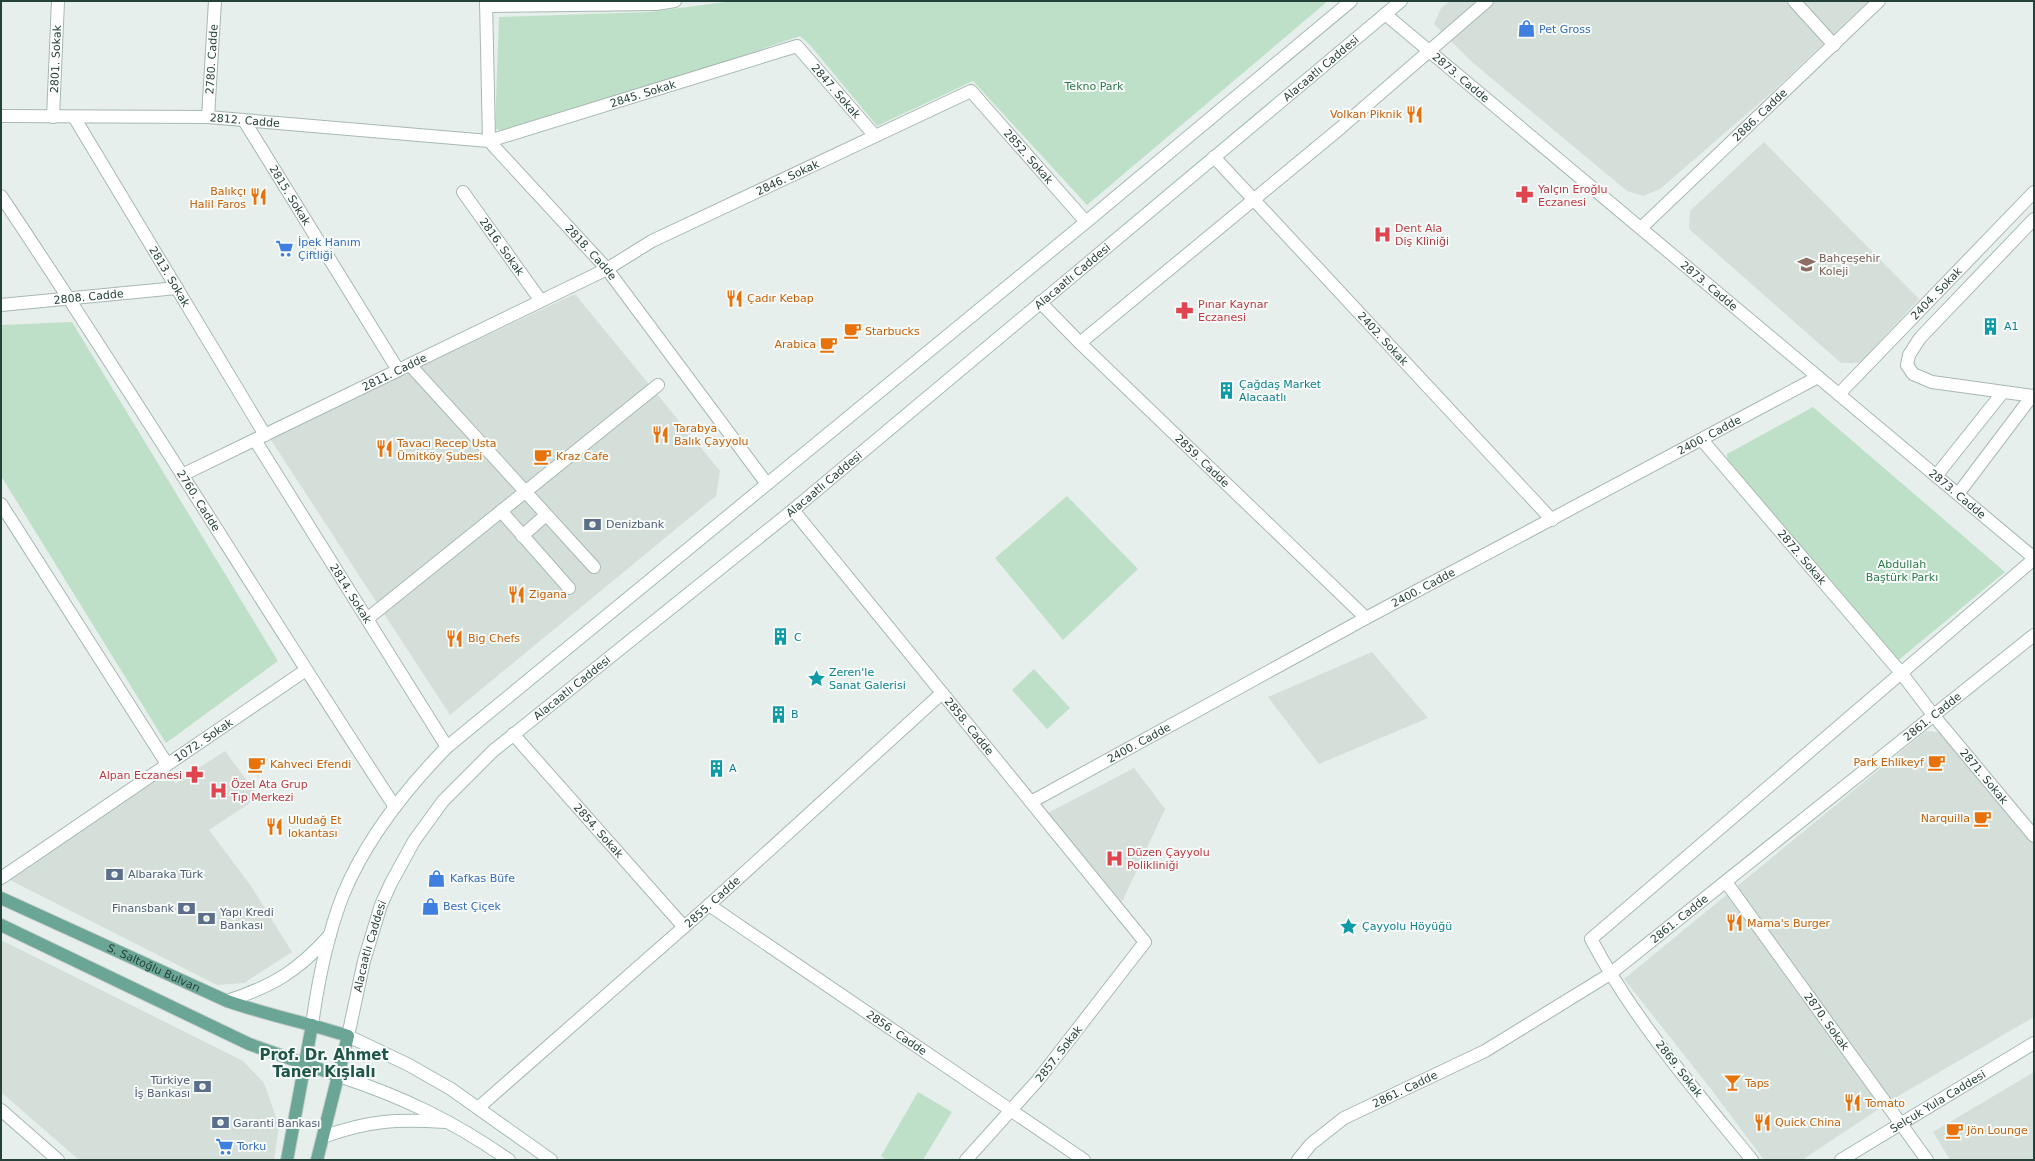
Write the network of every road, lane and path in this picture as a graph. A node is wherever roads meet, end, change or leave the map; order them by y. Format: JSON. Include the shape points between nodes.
{"nodes":[{"id":1,"x":58,"y":1,"type":"edge"},
{"id":2,"x":215,"y":1,"type":"edge"},
{"id":3,"x":675,"y":1,"type":"edge"},
{"id":4,"x":1351,"y":1,"type":"edge"},
{"id":5,"x":1401,"y":1,"type":"edge"},
{"id":6,"x":1487,"y":1,"type":"edge"},
{"id":7,"x":1794,"y":1,"type":"edge"},
{"id":8,"x":1879,"y":1,"type":"edge"},
{"id":9,"x":486,"y":4,"type":"edge"},
{"id":10,"x":1385,"y":14,"type":"junction"},
{"id":11,"x":1834,"y":45,"type":"junction"},
{"id":12,"x":797,"y":46,"type":"joint"},
{"id":13,"x":1430,"y":52,"type":"junction"},
{"id":14,"x":971,"y":91,"type":"joint"},
{"id":15,"x":1,"y":116,"type":"edge"},
{"id":16,"x":53,"y":117,"type":"junction"},
{"id":17,"x":74,"y":117,"type":"junction"},
{"id":18,"x":208,"y":117,"type":"junction"},
{"id":19,"x":246,"y":122,"type":"junction"},
{"id":20,"x":875,"y":136,"type":"junction"},
{"id":21,"x":489,"y":141,"type":"junction"},
{"id":22,"x":1214,"y":157,"type":"junction"},
{"id":23,"x":464,"y":192,"type":"dead end"},
{"id":24,"x":2034,"y":192,"type":"edge"},
{"id":25,"x":1,"y":196,"type":"edge"},
{"id":26,"x":1253,"y":199,"type":"junction"},
{"id":27,"x":2034,"y":219,"type":"edge"},
{"id":28,"x":1086,"y":222,"type":"junction"},
{"id":29,"x":1641,"y":228,"type":"junction"},
{"id":30,"x":607,"y":269,"type":"junction"},
{"id":31,"x":177,"y":288,"type":"junction"},
{"id":32,"x":71,"y":300,"type":"junction"},
{"id":33,"x":541,"y":301,"type":"junction"},
{"id":34,"x":1040,"y":302,"type":"junction"},
{"id":35,"x":1,"y":305,"type":"edge"},
{"id":36,"x":1080,"y":343,"type":"junction"},
{"id":37,"x":410,"y":364,"type":"junction"},
{"id":38,"x":398,"y":370,"type":"junction"},
{"id":39,"x":1818,"y":377,"type":"junction"},
{"id":40,"x":658,"y":385,"type":"dead end"},
{"id":41,"x":2003,"y":392,"type":"junction"},
{"id":42,"x":1839,"y":394,"type":"junction"},
{"id":43,"x":2033,"y":396,"type":"edge"},
{"id":44,"x":260,"y":437,"type":"junction"},
{"id":45,"x":1702,"y":440,"type":"junction"},
{"id":46,"x":182,"y":475,"type":"junction"},
{"id":47,"x":1936,"y":476,"type":"junction"},
{"id":48,"x":767,"y":484,"type":"junction"},
{"id":49,"x":525,"y":492,"type":"junction"},
{"id":50,"x":1958,"y":494,"type":"junction"},
{"id":51,"x":1,"y":504,"type":"edge"},
{"id":52,"x":794,"y":510,"type":"junction"},
{"id":53,"x":501,"y":511,"type":"junction"},
{"id":54,"x":546,"y":515,"type":"junction"},
{"id":55,"x":1552,"y":520,"type":"junction"},
{"id":56,"x":522,"y":536,"type":"junction"},
{"id":57,"x":2034,"y":558,"type":"edge"},
{"id":58,"x":594,"y":568,"type":"dead end"},
{"id":59,"x":568,"y":588,"type":"dead end"},
{"id":60,"x":1366,"y":618,"type":"junction"},
{"id":61,"x":367,"y":619,"type":"junction"},
{"id":62,"x":2034,"y":636,"type":"edge"},
{"id":63,"x":306,"y":670,"type":"junction"},
{"id":64,"x":1902,"y":674,"type":"junction"},
{"id":65,"x":942,"y":693,"type":"junction"},
{"id":66,"x":1934,"y":716,"type":"junction"},
{"id":67,"x":513,"y":734,"type":"junction"},
{"id":68,"x":447,"y":747,"type":"junction"},
{"id":69,"x":167,"y":764,"type":"junction"},
{"id":70,"x":1031,"y":802,"type":"junction"},
{"id":71,"x":395,"y":807,"type":"junction"},
{"id":72,"x":2034,"y":836,"type":"edge"},
{"id":73,"x":1,"y":878,"type":"edge"},
{"id":74,"x":1726,"y":882,"type":"junction"},
{"id":75,"x":1,"y":898,"type":"edge"},
{"id":76,"x":709,"y":905,"type":"junction"},
{"id":77,"x":1,"y":925,"type":"edge"},
{"id":78,"x":684,"y":927,"type":"junction"},
{"id":79,"x":331,"y":934,"type":"junction"},
{"id":80,"x":1145,"y":942,"type":"joint"},
{"id":81,"x":1610,"y":974,"type":"junction"},
{"id":82,"x":227,"y":1001,"type":"junction"},
{"id":83,"x":312,"y":1024,"type":"junction"},
{"id":84,"x":348,"y":1036,"type":"junction"},
{"id":85,"x":2034,"y":1043,"type":"edge"},
{"id":86,"x":306,"y":1065,"type":"junction"},
{"id":87,"x":338,"y":1076,"type":"junction"},
{"id":88,"x":478,"y":1108,"type":"junction"},
{"id":89,"x":1,"y":1110,"type":"edge"},
{"id":90,"x":1010,"y":1111,"type":"junction"},
{"id":91,"x":450,"y":1122,"type":"junction"},
{"id":92,"x":1901,"y":1124,"type":"junction"},
{"id":93,"x":323,"y":1137,"type":"junction"},
{"id":94,"x":58,"y":1160,"type":"edge"},
{"id":95,"x":287,"y":1160,"type":"edge"},
{"id":96,"x":317,"y":1160,"type":"edge"},
{"id":97,"x":509,"y":1160,"type":"edge"},
{"id":98,"x":551,"y":1160,"type":"edge"},
{"id":99,"x":966,"y":1160,"type":"edge"},
{"id":100,"x":1084,"y":1160,"type":"edge"},
{"id":101,"x":1298,"y":1160,"type":"edge"},
{"id":102,"x":1752,"y":1160,"type":"edge"},
{"id":103,"x":1841,"y":1160,"type":"edge"},
{"id":104,"x":1927,"y":1160,"type":"edge"}],
"edges":[{"from":1,"to":16,"type":"street","name":"2801. Sokak"},
{"from":2,"to":18,"type":"street","name":"2780. Cadde"},
{"from":3,"to":9,"type":"street","via":[[656,4]]},
{"from":4,"to":28,"type":"street"},
{"from":5,"to":10,"type":"street","name":"Alacaatlı Caddesi"},
{"from":6,"to":13,"type":"street"},
{"from":7,"to":11,"type":"street"},
{"from":8,"to":11,"type":"street","name":"2886. Cadde"},
{"from":9,"to":21,"type":"street"},
{"from":10,"to":13,"type":"street","name":"2873. Cadde"},
{"from":10,"to":22,"type":"street","name":"Alacaatlı Caddesi"},
{"from":11,"to":29,"type":"street","name":"2886. Cadde"},
{"from":12,"to":20,"type":"street","name":"2847. Sokak"},
{"from":12,"to":21,"type":"street","name":"2845. Sokak"},
{"from":13,"to":26,"type":"street"},
{"from":13,"to":29,"type":"street","name":"2873. Cadde"},
{"from":14,"to":20,"type":"street","name":"2846. Sokak"},
{"from":14,"to":28,"type":"street","name":"2852. Sokak"},
{"from":15,"to":16,"type":"street","name":"2812. Cadde"},
{"from":16,"to":17,"type":"street","name":"2812. Cadde"},
{"from":17,"to":18,"type":"street","name":"2812. Cadde"},
{"from":17,"to":31,"type":"street","name":"2813. Sokak"},
{"from":18,"to":19,"type":"street","name":"2812. Cadde"},
{"from":19,"to":21,"type":"street","name":"2812. Cadde"},
{"from":19,"to":38,"type":"street","name":"2815. Sokak"},
{"from":20,"to":30,"type":"street","name":"2846. Sokak","via":[[652,241]]},
{"from":21,"to":30,"type":"street","name":"2818. Cadde"},
{"from":22,"to":26,"type":"street","name":"2402. Sokak"},
{"from":22,"to":34,"type":"street","name":"Alacaatlı Caddesi"},
{"from":23,"to":33,"type":"street","name":"2816. Sokak"},
{"from":24,"to":42,"type":"street","name":"2404. Sokak"},
{"from":25,"to":32,"type":"street","name":"2760. Cadde"},
{"from":26,"to":36,"type":"street"},
{"from":26,"to":55,"type":"street","name":"2402. Sokak"},
{"from":27,"to":41,"type":"street","via":[[1925,333],[1909,355],[1908,365],[1913,374],[1923,379]]},
{"from":28,"to":48,"type":"street"},
{"from":29,"to":39,"type":"street","name":"2873. Cadde"},
{"from":30,"to":33,"type":"street","name":"2811. Cadde"},
{"from":30,"to":48,"type":"street","name":"2818. Cadde"},
{"from":31,"to":32,"type":"street","name":"2808. Cadde"},
{"from":31,"to":44,"type":"street","name":"2813. Sokak"},
{"from":32,"to":35,"type":"street","name":"2808. Cadde"},
{"from":32,"to":46,"type":"street","name":"2760. Cadde"},
{"from":33,"to":37,"type":"street","name":"2811. Cadde"},
{"from":34,"to":36,"type":"street","name":"2859. Cadde"},
{"from":34,"to":52,"type":"street","name":"Alacaatlı Caddesi"},
{"from":36,"to":60,"type":"street","name":"2859. Cadde"},
{"from":37,"to":38,"type":"street","name":"2811. Cadde"},
{"from":37,"to":49,"type":"street"},
{"from":38,"to":44,"type":"street","name":"2811. Cadde"},
{"from":39,"to":42,"type":"street","name":"2873. Cadde"},
{"from":39,"to":45,"type":"street","name":"2400. Cadde"},
{"from":40,"to":49,"type":"street"},
{"from":41,"to":43,"type":"street"},
{"from":41,"to":47,"type":"street"},
{"from":42,"to":47,"type":"street","name":"2873. Cadde"},
{"from":43,"to":50,"type":"street"},
{"from":44,"to":46,"type":"street","name":"2811. Cadde"},
{"from":44,"to":61,"type":"street","name":"2814. Sokak"},
{"from":45,"to":55,"type":"street","name":"2400. Cadde"},
{"from":45,"to":64,"type":"street","name":"2872. Sokak"},
{"from":46,"to":63,"type":"street","name":"2760. Cadde"},
{"from":47,"to":50,"type":"street","name":"2873. Cadde"},
{"from":48,"to":68,"type":"street"},
{"from":49,"to":53,"type":"street"},
{"from":49,"to":54,"type":"street"},
{"from":50,"to":57,"type":"street","name":"2873. Cadde"},
{"from":51,"to":69,"type":"street"},
{"from":52,"to":65,"type":"street","name":"2858. Cadde"},
{"from":52,"to":67,"type":"street","name":"Alacaatlı Caddesi"},
{"from":53,"to":56,"type":"street"},
{"from":53,"to":61,"type":"street"},
{"from":54,"to":56,"type":"street"},
{"from":54,"to":58,"type":"street"},
{"from":55,"to":60,"type":"street","name":"2400. Cadde"},
{"from":56,"to":59,"type":"street"},
{"from":57,"to":64,"type":"street"},
{"from":60,"to":70,"type":"street","name":"2400. Cadde"},
{"from":61,"to":68,"type":"street","name":"2814. Sokak"},
{"from":62,"to":66,"type":"street","name":"2861. Cadde"},
{"from":63,"to":69,"type":"street","name":"1072. Sokak"},
{"from":63,"to":71,"type":"street","name":"2760. Cadde"},
{"from":64,"to":66,"type":"street","name":"2872. Sokak"},
{"from":64,"to":81,"type":"street","name":"2869. Sokak","via":[[1591,939]]},
{"from":65,"to":70,"type":"street","name":"2858. Cadde"},
{"from":65,"to":76,"type":"street","name":"2855. Cadde"},
{"from":66,"to":72,"type":"street","name":"2871. Sokak"},
{"from":66,"to":74,"type":"street","name":"2861. Cadde"},
{"from":67,"to":78,"type":"street","name":"2854. Sokak"},
{"from":67,"to":84,"type":"street","name":"Alacaatlı Caddesi","via":[[493,750],[443,801],[402,863],[381,905],[374,926]]},
{"from":68,"to":71,"type":"street"},
{"from":69,"to":73,"type":"street","name":"1072. Sokak"},
{"from":70,"to":80,"type":"street","name":"2858. Cadde"},
{"from":71,"to":79,"type":"street","via":[[360,861],[343,895]]},
{"from":74,"to":81,"type":"street","name":"2861. Cadde"},
{"from":74,"to":92,"type":"street","name":"2870. Sokak"},
{"from":75,"to":82,"type":"main road","name":"S. Saltoğlu Bulvarı"},
{"from":76,"to":78,"type":"street","name":"2855. Cadde"},
{"from":76,"to":90,"type":"street","name":"2856. Cadde"},
{"from":77,"to":86,"type":"main road","via":[[249,1044]]},
{"from":78,"to":88,"type":"street","name":"2855. Cadde"},
{"from":79,"to":82,"type":"street","via":[[289,974],[266,987]]},
{"from":79,"to":83,"type":"street","via":[[320,975]]},
{"from":80,"to":90,"type":"street","name":"2857. Sokak","via":[[1048,1068]]},
{"from":81,"to":101,"type":"street","name":"2861. Cadde","via":[[1485,1051],[1344,1118],[1310,1144]]},
{"from":81,"to":102,"type":"street","name":"2869. Sokak","via":[[1667,1055]]},
{"from":82,"to":83,"type":"main road","name":"S. Saltoğlu Bulvarı","via":[[278,1018]]},
{"from":83,"to":84,"type":"main road","name":"S. Saltoğlu Bulvarı"},
{"from":83,"to":86,"type":"main road"},
{"from":84,"to":87,"type":"main road"},
{"from":84,"to":88,"type":"street","via":[[430,1077]]},
{"from":85,"to":92,"type":"street","name":"Selçuk Yula Caddesi"},
{"from":86,"to":87,"type":"main road"},
{"from":86,"to":95,"type":"main road"},
{"from":87,"to":91,"type":"street","via":[[400,1098]]},
{"from":87,"to":93,"type":"main road"},
{"from":88,"to":98,"type":"street"},
{"from":89,"to":94,"type":"street"},
{"from":90,"to":99,"type":"street","name":"2857. Sokak"},
{"from":90,"to":100,"type":"street","name":"2856. Cadde"},
{"from":91,"to":93,"type":"street","via":[[388,1120],[364,1124]]},
{"from":91,"to":97,"type":"street"},
{"from":92,"to":103,"type":"street","name":"Selçuk Yula Caddesi"},
{"from":92,"to":104,"type":"street","name":"2870. Sokak"},
{"from":93,"to":96,"type":"main road"}]}
